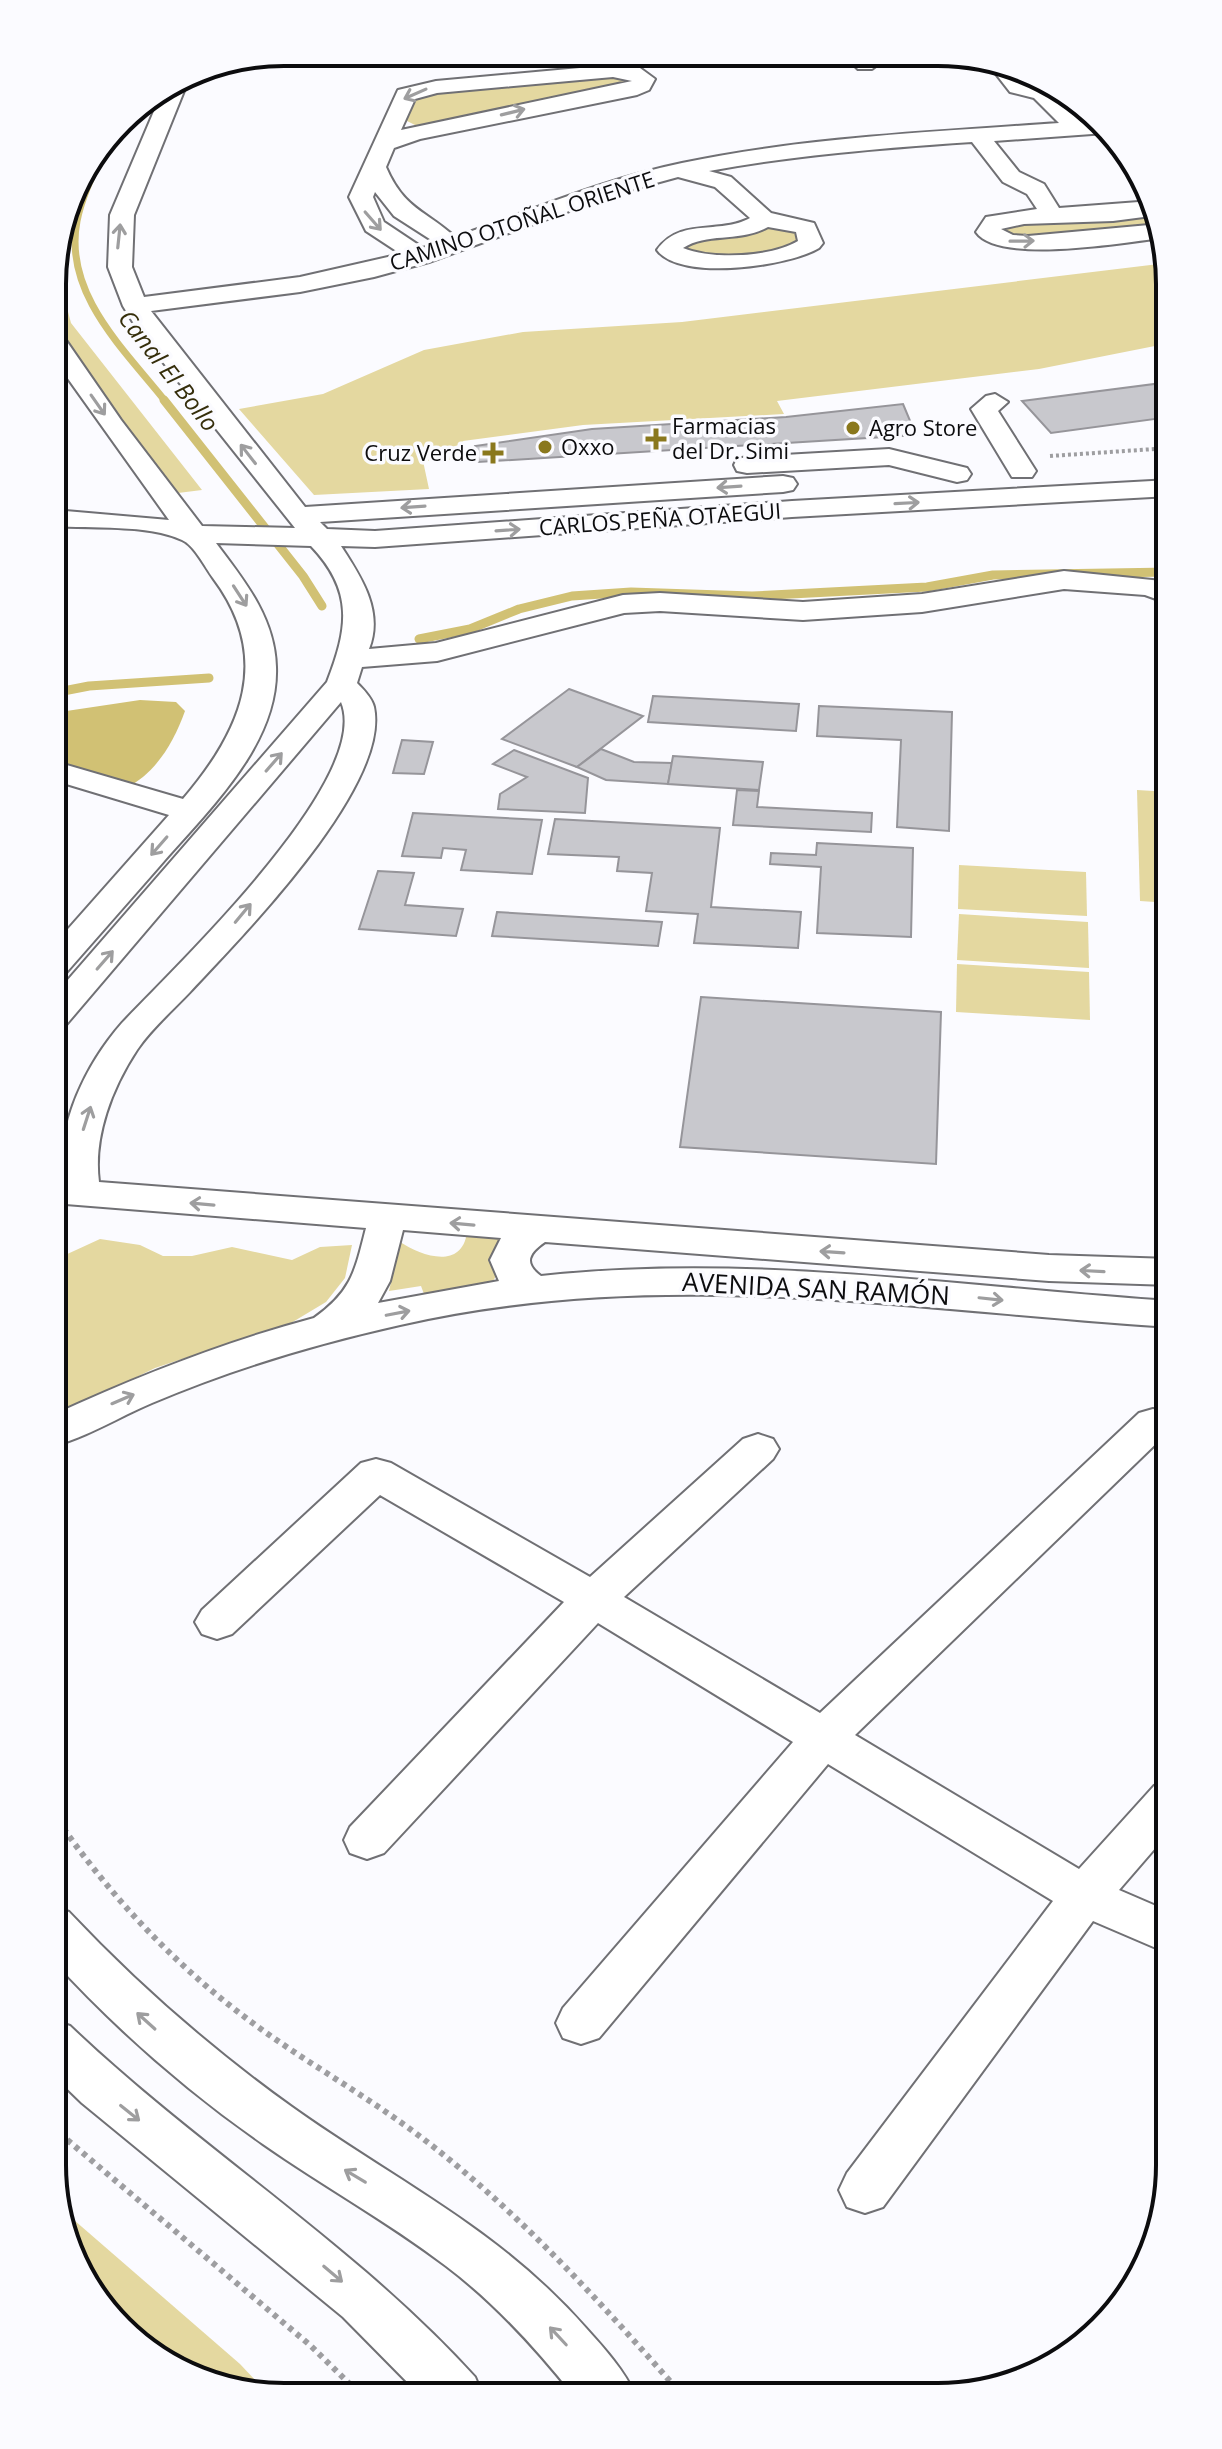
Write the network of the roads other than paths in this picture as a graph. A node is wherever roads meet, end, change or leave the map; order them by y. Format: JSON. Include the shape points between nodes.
{"nodes":[{"id":1,"x":1012,"y":79,"type":"edge"},
{"id":2,"x":1018,"y":87,"type":"junction"},
{"id":3,"x":170,"y":99,"type":"edge"},
{"id":4,"x":394,"y":121,"type":"junction"},
{"id":5,"x":1090,"y":128,"type":"edge"},
{"id":6,"x":1076,"y":129,"type":"junction"},
{"id":7,"x":437,"y":130,"type":"junction"},
{"id":8,"x":1043,"y":131,"type":"junction"},
{"id":9,"x":1010,"y":133,"type":"junction"},
{"id":10,"x":979,"y":136,"type":"junction"},
{"id":11,"x":386,"y":143,"type":"junction"},
{"id":12,"x":741,"y":159,"type":"junction"},
{"id":13,"x":375,"y":168,"type":"junction"},
{"id":14,"x":678,"y":170,"type":"junction"},
{"id":15,"x":1036,"y":189,"type":"junction"},
{"id":16,"x":1143,"y":210,"type":"edge"},
{"id":17,"x":759,"y":213,"type":"junction"},
{"id":18,"x":1051,"y":213,"type":"junction"},
{"id":19,"x":1149,"y":232,"type":"edge"},
{"id":20,"x":455,"y":244,"type":"junction"},
{"id":21,"x":421,"y":257,"type":"junction"},
{"id":22,"x":135,"y":306,"type":"junction"},
{"id":23,"x":66,"y":356,"type":"edge"},
{"id":24,"x":995,"y":402,"type":"dead end"},
{"id":25,"x":1156,"y":464,"type":"edge"},
{"id":26,"x":1022,"y":471,"type":"junction"},
{"id":27,"x":957,"y":474,"type":"junction"},
{"id":28,"x":778,"y":484,"type":"junction"},
{"id":29,"x":1156,"y":488,"type":"edge"},
{"id":30,"x":844,"y":493,"type":"junction"},
{"id":31,"x":448,"y":505,"type":"junction"},
{"id":32,"x":792,"y":509,"type":"junction"},
{"id":33,"x":66,"y":519,"type":"edge"},
{"id":34,"x":287,"y":522,"type":"junction"},
{"id":35,"x":201,"y":525,"type":"junction"},
{"id":36,"x":318,"y":538,"type":"junction"},
{"id":37,"x":1156,"y":589,"type":"edge"},
{"id":38,"x":347,"y":671,"type":"junction"},
{"id":39,"x":66,"y":774,"type":"edge"},
{"id":40,"x":190,"y":811,"type":"junction"},
{"id":41,"x":66,"y":952,"type":"edge"},
{"id":42,"x":66,"y":1004,"type":"edge"},
{"id":43,"x":68,"y":1193,"type":"edge"},
{"id":44,"x":387,"y":1218,"type":"junction"},
{"id":45,"x":536,"y":1230,"type":"junction"},
{"id":46,"x":1156,"y":1272,"type":"edge"},
{"id":47,"x":535,"y":1291,"type":"junction"},
{"id":48,"x":1156,"y":1313,"type":"edge"},
{"id":49,"x":319,"y":1332,"type":"junction"},
{"id":50,"x":1153,"y":1423,"type":"dead end"},
{"id":51,"x":66,"y":1426,"type":"edge"},
{"id":52,"x":758,"y":1449,"type":"dead end"},
{"id":53,"x":594,"y":1599,"type":"junction"},
{"id":54,"x":217,"y":1622,"type":"dead end"},
{"id":55,"x":824,"y":1737,"type":"junction"},
{"id":56,"x":1156,"y":1815,"type":"edge"},
{"id":57,"x":367,"y":1840,"type":"dead end"},
{"id":58,"x":1084,"y":1896,"type":"junction"},
{"id":59,"x":1156,"y":1928,"type":"edge"},
{"id":60,"x":66,"y":1942,"type":"edge"},
{"id":61,"x":581,"y":2023,"type":"dead end"},
{"id":62,"x":66,"y":2055,"type":"edge"},
{"id":63,"x":865,"y":2190,"type":"dead end"},
{"id":64,"x":444,"y":2383,"type":"edge"},
{"id":65,"x":598,"y":2383,"type":"edge"}],
"edges":[{"from":1,"to":2,"type":"street"},
{"from":2,"to":6,"type":"street","via":[[1042,93]]},
{"from":2,"to":8,"type":"street","via":[[1016,96]]},
{"from":22,"to":3,"type":"street","one_way":true,"via":[[120,267],[119,232]]},
{"from":4,"to":7,"type":"street"},
{"from":7,"to":4,"type":"street","one_way":true,"via":[[634,89],[644,79],[633,72],[613,71],[424,88],[404,97]]},
{"from":4,"to":11,"type":"street"},
{"from":5,"to":6,"type":"street","name":"CAMINO OTOÑAL ORIENTE"},
{"from":6,"to":8,"type":"street","name":"CAMINO OTOÑAL ORIENTE"},
{"from":7,"to":11,"type":"street"},
{"from":8,"to":9,"type":"street","name":"CAMINO OTOÑAL ORIENTE"},
{"from":9,"to":10,"type":"street","name":"CAMINO OTOÑAL ORIENTE"},
{"from":9,"to":15,"type":"street","via":[[1040,180]]},
{"from":10,"to":12,"type":"street","name":"CAMINO OTOÑAL ORIENTE"},
{"from":10,"to":15,"type":"street","via":[[1011,177]]},
{"from":11,"to":13,"type":"street"},
{"from":12,"to":14,"type":"street","name":"CAMINO OTOÑAL ORIENTE"},
{"from":12,"to":17,"type":"street","via":[[760,194]]},
{"from":13,"to":20,"type":"street","via":[[402,213]]},
{"from":13,"to":21,"type":"street","one_way":true,"via":[[361,197],[367,216]]},
{"from":14,"to":17,"type":"street","via":[[723,182]]},
{"from":14,"to":20,"type":"street","name":"CAMINO OTOÑAL ORIENTE","via":[[591,194]]},
{"from":15,"to":18,"type":"street"},
{"from":16,"to":18,"type":"street"},
{"from":17,"to":17,"type":"street","via":[[745,230],[686,236],[669,250],[692,261],[712,261],[794,253],[811,243],[806,228]]},
{"from":18,"to":19,"type":"street","one_way":true,"via":[[994,222],[988,232],[1008,242],[1028,243]]},
{"from":20,"to":21,"type":"street","name":"CAMINO OTOÑAL ORIENTE"},
{"from":21,"to":22,"type":"street","name":"CAMINO OTOÑAL ORIENTE","via":[[332,278]]},
{"from":34,"to":22,"type":"street","one_way":true},
{"from":23,"to":35,"type":"street","one_way":true},
{"from":24,"to":26,"type":"street","via":[[984,409]]},
{"from":25,"to":26,"type":"street","name":"CARLOS PEÑA OTAEGUI"},
{"from":26,"to":27,"type":"street","name":"CARLOS PEÑA OTAEGUI"},
{"from":27,"to":30,"type":"street","name":"CARLOS PEÑA OTAEGUI"},
{"from":27,"to":31,"type":"street","via":[[889,457],[494,480],[450,486]]},
{"from":28,"to":30,"type":"street","name":"CARLOS PEÑA OTAEGUI"},
{"from":28,"to":31,"type":"street","name":"CARLOS PEÑA OTAEGUI","one_way":true},
{"from":28,"to":32,"type":"street","via":[[795,492]]},
{"from":30,"to":29,"type":"street","name":"CARLOS PEÑA OTAEGUI","one_way":true},
{"from":30,"to":32,"type":"street","name":"CARLOS PEÑA OTAEGUI"},
{"from":31,"to":34,"type":"street","name":"CARLOS PEÑA OTAEGUI","one_way":true},
{"from":36,"to":32,"type":"street","name":"CARLOS PEÑA OTAEGUI","one_way":true,"via":[[375,539]]},
{"from":33,"to":35,"type":"street","name":"CARLOS PEÑA OTAEGUI"},
{"from":34,"to":35,"type":"street","name":"CARLOS PEÑA OTAEGUI"},
{"from":34,"to":36,"type":"street","name":"CARLOS PEÑA OTAEGUI"},
{"from":35,"to":40,"type":"street","one_way":true,"via":[[253,617],[263,665],[261,691],[245,739]]},
{"from":36,"to":38,"type":"street","via":[[341,564],[357,602],[359,630]]},
{"from":37,"to":38,"type":"street","via":[[1064,580],[922,603],[803,611],[623,604]]},
{"from":42,"to":38,"type":"street","one_way":true},
{"from":43,"to":38,"type":"street","one_way":true,"via":[[85,1117],[120,1048],[235,922],[326,813],[343,783],[361,728]]},
{"from":39,"to":40,"type":"street"},
{"from":40,"to":41,"type":"street","one_way":true},
{"from":44,"to":43,"type":"street","name":"AVENIDA SAN RAMÓN","one_way":true},
{"from":45,"to":44,"type":"street","name":"AVENIDA SAN RAMÓN","one_way":true},
{"from":44,"to":49,"type":"street","via":[[362,1302]]},
{"from":46,"to":45,"type":"street","name":"AVENIDA SAN RAMÓN","one_way":true},
{"from":45,"to":47,"type":"street","via":[[519,1239],[509,1267],[518,1281]]},
{"from":47,"to":48,"type":"street","name":"AVENIDA SAN RAMÓN","one_way":true,"via":[[769,1281]]},
{"from":49,"to":47,"type":"street","name":"AVENIDA SAN RAMÓN","one_way":true},
{"from":51,"to":49,"type":"street","name":"AVENIDA SAN RAMÓN","one_way":true,"via":[[173,1378]]},
{"from":50,"to":55,"type":"street"},
{"from":52,"to":53,"type":"street"},
{"from":53,"to":54,"type":"street","via":[[376,1474]]},
{"from":53,"to":55,"type":"street"},
{"from":53,"to":57,"type":"street"},
{"from":55,"to":58,"type":"street"},
{"from":55,"to":61,"type":"street"},
{"from":56,"to":58,"type":"street"},
{"from":58,"to":59,"type":"street"},
{"from":58,"to":63,"type":"street"},
{"from":65,"to":60,"type":"street","one_way":true,"via":[[524,2300],[467,2250],[231,2090],[98,1977]]},
{"from":62,"to":64,"type":"street","one_way":true,"via":[[245,2208],[336,2276]]}]}
